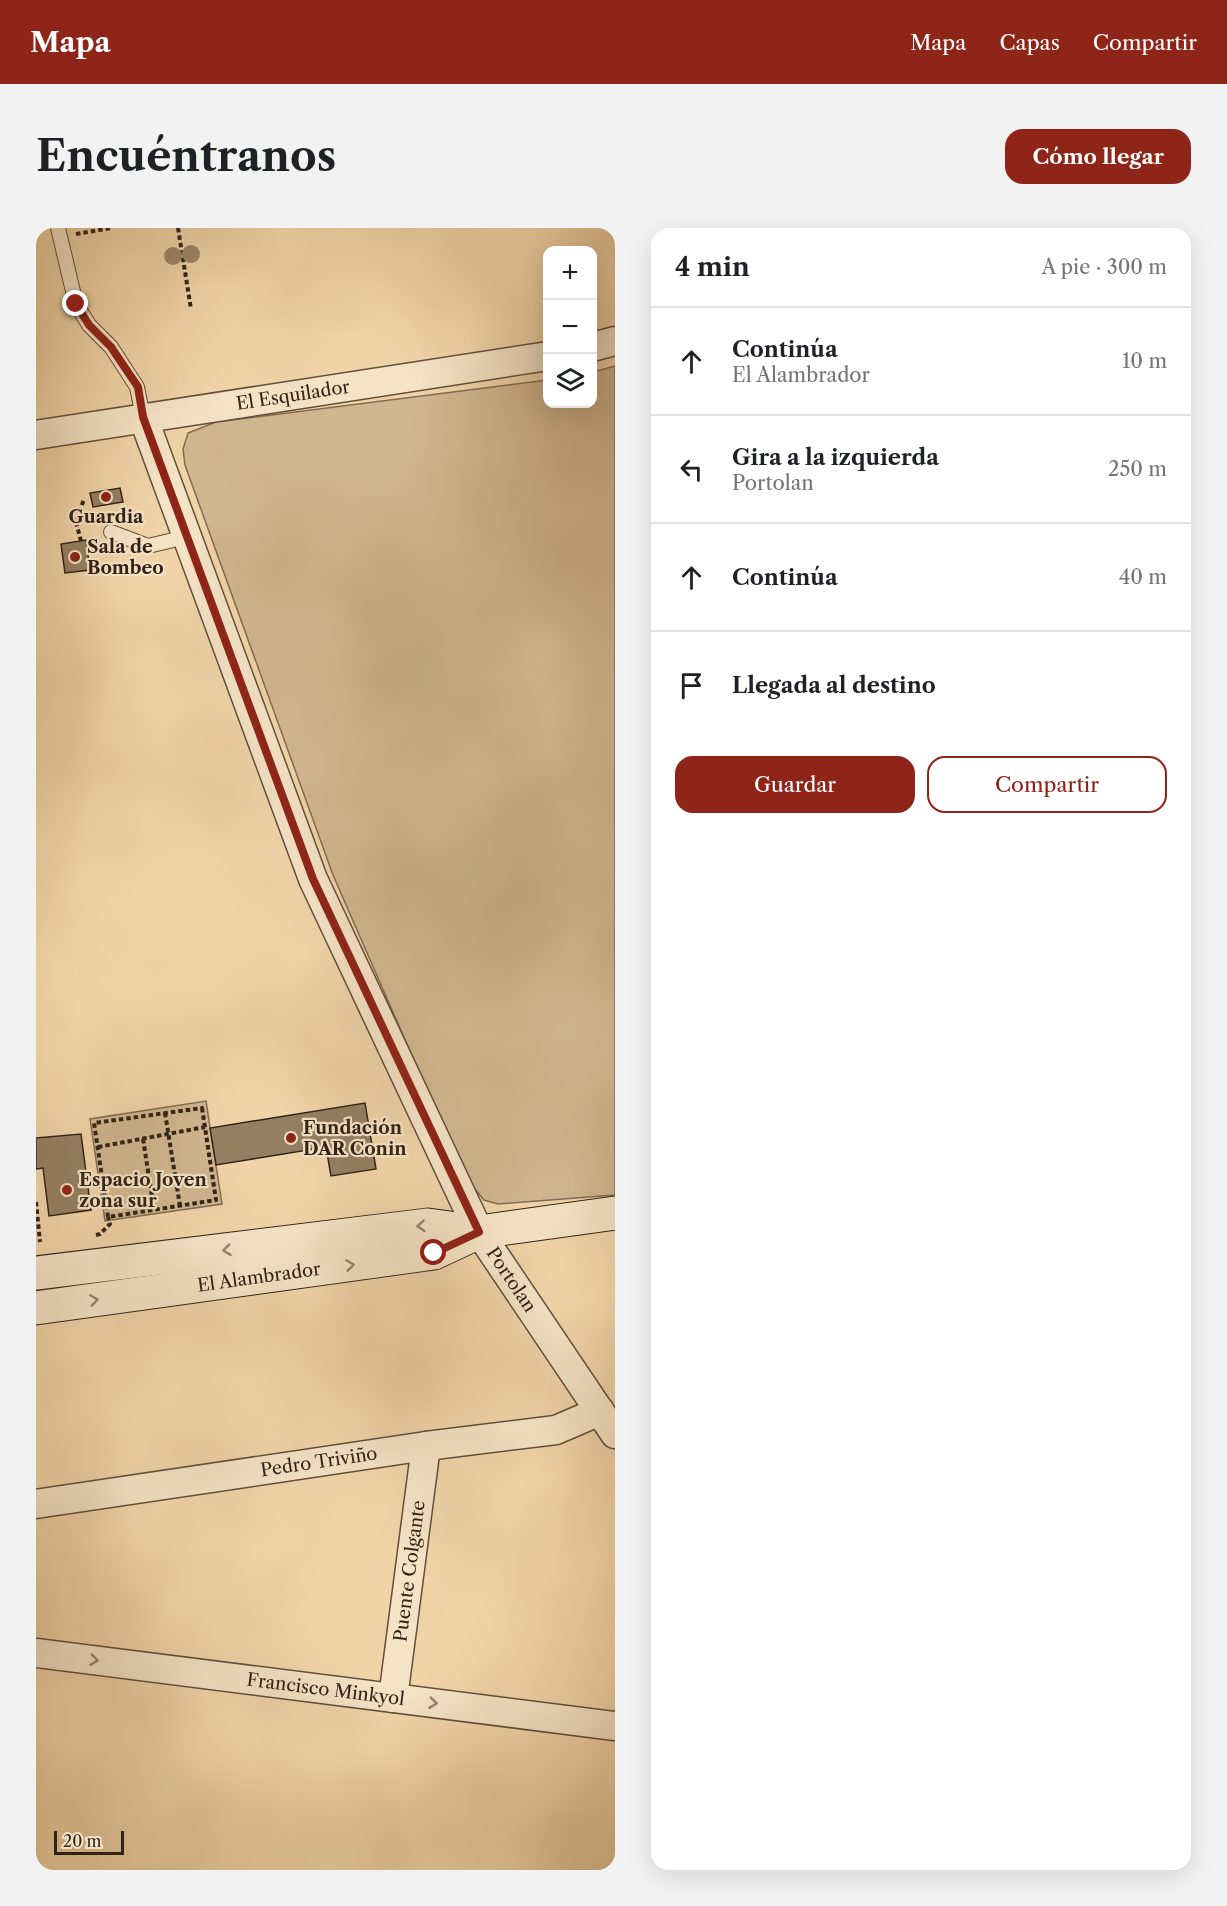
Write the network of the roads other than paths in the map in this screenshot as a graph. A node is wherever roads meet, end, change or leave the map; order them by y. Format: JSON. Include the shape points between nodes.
{"nodes":[{"id":1,"x":59,"y":232,"type":"edge"},
{"id":2,"x":615,"y":341,"type":"edge"},
{"id":3,"x":597,"y":346,"type":"edge"},
{"id":4,"x":543,"y":357,"type":"edge"},
{"id":5,"x":143,"y":417,"type":"junction"},
{"id":6,"x":36,"y":435,"type":"edge"},
{"id":7,"x":111,"y":532,"type":"dead end"},
{"id":8,"x":186,"y":537,"type":"junction"},
{"id":9,"x":615,"y":1213,"type":"edge"},
{"id":10,"x":479,"y":1232,"type":"junction"},
{"id":11,"x":37,"y":1252,"type":"edge"},
{"id":12,"x":36,"y":1308,"type":"edge"},
{"id":13,"x":607,"y":1422,"type":"edge"},
{"id":14,"x":426,"y":1446,"type":"junction"},
{"id":15,"x":36,"y":1504,"type":"edge"},
{"id":16,"x":36,"y":1653,"type":"edge"},
{"id":17,"x":393,"y":1698,"type":"junction"},
{"id":18,"x":615,"y":1726,"type":"edge"}],
"edges":[{"from":1,"to":5,"type":"lane","via":[[76,304],[138,387]]},
{"from":2,"to":3,"type":"street"},
{"from":4,"to":5,"type":"street","name":"El Esquilador"},
{"from":5,"to":6,"type":"street","name":"El Esquilador"},
{"from":5,"to":8,"type":"street","name":"Portolan"},
{"from":7,"to":8,"type":"lane","via":[[148,546]]},
{"from":8,"to":10,"type":"street","name":"Portolan","via":[[313,879]]},
{"from":9,"to":10,"type":"main road","name":"El Alambrador"},
{"from":10,"to":11,"type":"main road","name":"El Alambrador","one_way":true,"via":[[428,1225]]},
{"from":12,"to":10,"type":"main road","name":"El Alambrador","one_way":true,"via":[[434,1253]]},
{"from":10,"to":13,"type":"street","name":"Portolan"},
{"from":13,"to":14,"type":"street","name":"Pedro Triviño"},
{"from":14,"to":15,"type":"street","name":"Pedro Triviño"},
{"from":14,"to":17,"type":"street","name":"Puente Colgante"},
{"from":16,"to":17,"type":"street","name":"Francisco Minkyol","one_way":true},
{"from":17,"to":18,"type":"street","name":"Francisco Minkyol","one_way":true}]}
